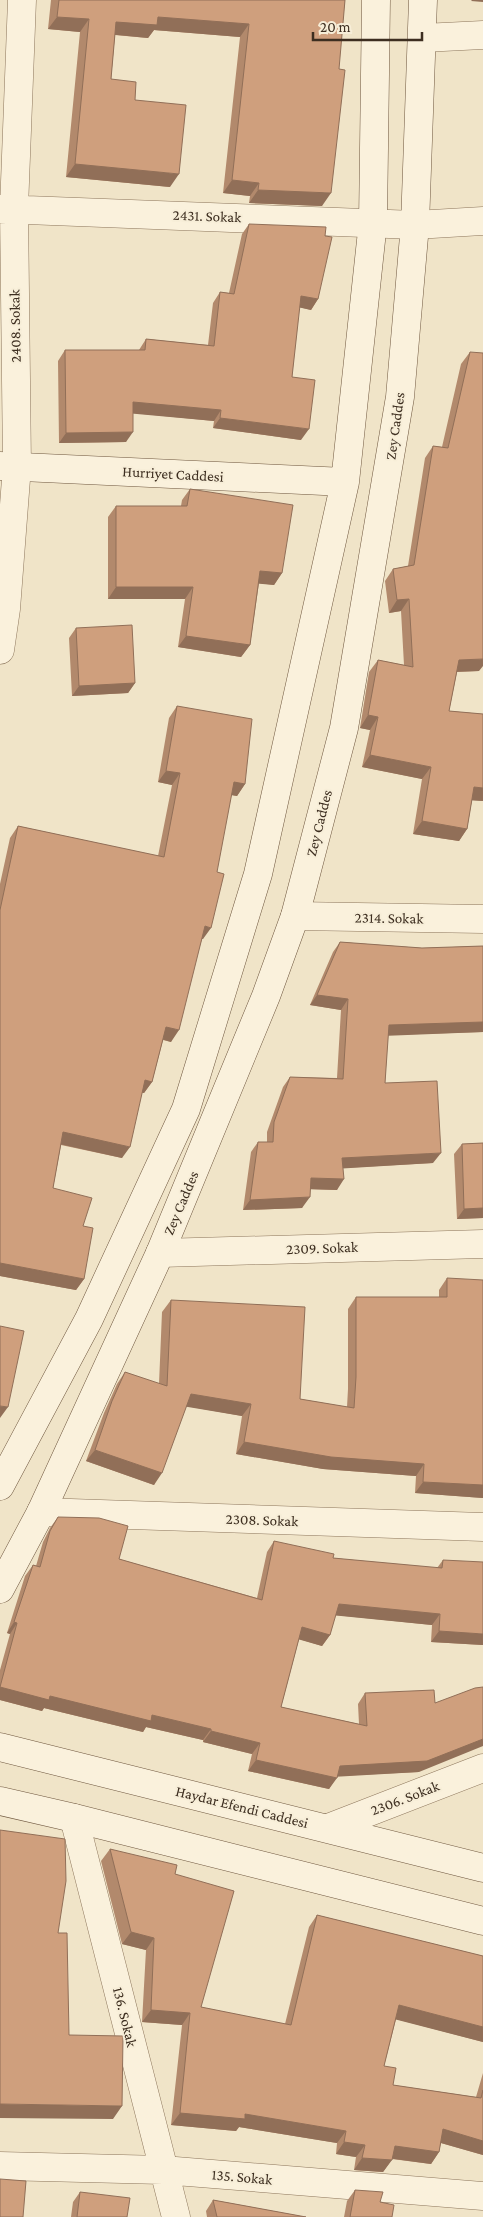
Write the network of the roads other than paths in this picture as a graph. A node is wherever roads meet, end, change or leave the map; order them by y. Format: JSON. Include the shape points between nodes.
{"nodes":[{"id":1,"x":22,"y":0,"type":"edge"},
{"id":2,"x":376,"y":0,"type":"edge"},
{"id":3,"x":423,"y":0,"type":"edge"},
{"id":4,"x":483,"y":35,"type":"edge"},
{"id":5,"x":423,"y":38,"type":"junction"},
{"id":6,"x":7,"y":208,"type":"edge"},
{"id":7,"x":483,"y":220,"type":"edge"},
{"id":8,"x":373,"y":222,"type":"junction"},
{"id":9,"x":414,"y":225,"type":"junction"},
{"id":10,"x":8,"y":466,"type":"edge"},
{"id":11,"x":345,"y":482,"type":"junction"},
{"id":12,"x":0,"y":650,"type":"edge"},
{"id":13,"x":295,"y":916,"type":"junction"},
{"id":14,"x":483,"y":919,"type":"edge"},
{"id":15,"x":483,"y":1244,"type":"edge"},
{"id":16,"x":160,"y":1253,"type":"junction"},
{"id":17,"x":0,"y":1486,"type":"edge"},
{"id":18,"x":41,"y":1512,"type":"junction"},
{"id":19,"x":483,"y":1527,"type":"edge"},
{"id":20,"x":0,"y":1589,"type":"edge"},
{"id":21,"x":0,"y":1747,"type":"edge"},
{"id":22,"x":483,"y":1768,"type":"edge"},
{"id":23,"x":0,"y":1801,"type":"edge"},
{"id":24,"x":74,"y":1818,"type":"junction"},
{"id":25,"x":328,"y":1828,"type":"junction"},
{"id":26,"x":483,"y":1868,"type":"edge"},
{"id":27,"x":483,"y":1922,"type":"edge"},
{"id":28,"x":0,"y":2166,"type":"edge"},
{"id":29,"x":163,"y":2170,"type":"junction"},
{"id":30,"x":483,"y":2196,"type":"edge"},
{"id":31,"x":176,"y":2217,"type":"edge"}],
"edges":[{"from":1,"to":6,"type":"main road","name":"2408. Sokak"},
{"from":2,"to":8,"type":"main road"},
{"from":3,"to":5,"type":"main road","name":"Zey Caddes"},
{"from":4,"to":5,"type":"main road"},
{"from":5,"to":9,"type":"main road","name":"Zey Caddes"},
{"from":6,"to":8,"type":"main road","name":"2431. Sokak"},
{"from":6,"to":10,"type":"main road","name":"2408. Sokak"},
{"from":7,"to":9,"type":"main road","name":"2431. Sokak"},
{"from":8,"to":9,"type":"main road","name":"2431. Sokak"},
{"from":8,"to":11,"type":"main road"},
{"from":9,"to":13,"type":"main road","name":"Zey Caddes","via":[[400,397],[387,486],[344,728]]},
{"from":10,"to":11,"type":"main road","name":"Hurriyet Caddesi"},
{"from":10,"to":12,"type":"main road","name":"2408. Sokak","via":[[6,610]]},
{"from":11,"to":17,"type":"main road","via":[[258,874],[186,1109],[89,1319]]},
{"from":13,"to":14,"type":"main road","name":"2314. Sokak"},
{"from":13,"to":16,"type":"main road","name":"Zey Caddes","via":[[266,996]]},
{"from":15,"to":16,"type":"main road","name":"2309. Sokak"},
{"from":16,"to":18,"type":"main road","name":"Zey Caddes"},
{"from":18,"to":19,"type":"main road","name":"2308. Sokak"},
{"from":18,"to":20,"type":"main road","name":"Zey Caddes"},
{"from":21,"to":25,"type":"main road","name":"Haydar Efendi Caddesi"},
{"from":22,"to":25,"type":"main road","name":"2306. Sokak"},
{"from":23,"to":24,"type":"main road"},
{"from":24,"to":27,"type":"main road"},
{"from":24,"to":29,"type":"main road","name":"136. Sokak"},
{"from":25,"to":26,"type":"main road","name":"Haydar Efendi Caddesi"},
{"from":28,"to":29,"type":"main road","name":"135. Sokak"},
{"from":29,"to":30,"type":"main road","name":"135. Sokak"},
{"from":29,"to":31,"type":"main road","name":"136. Sokak"}]}
